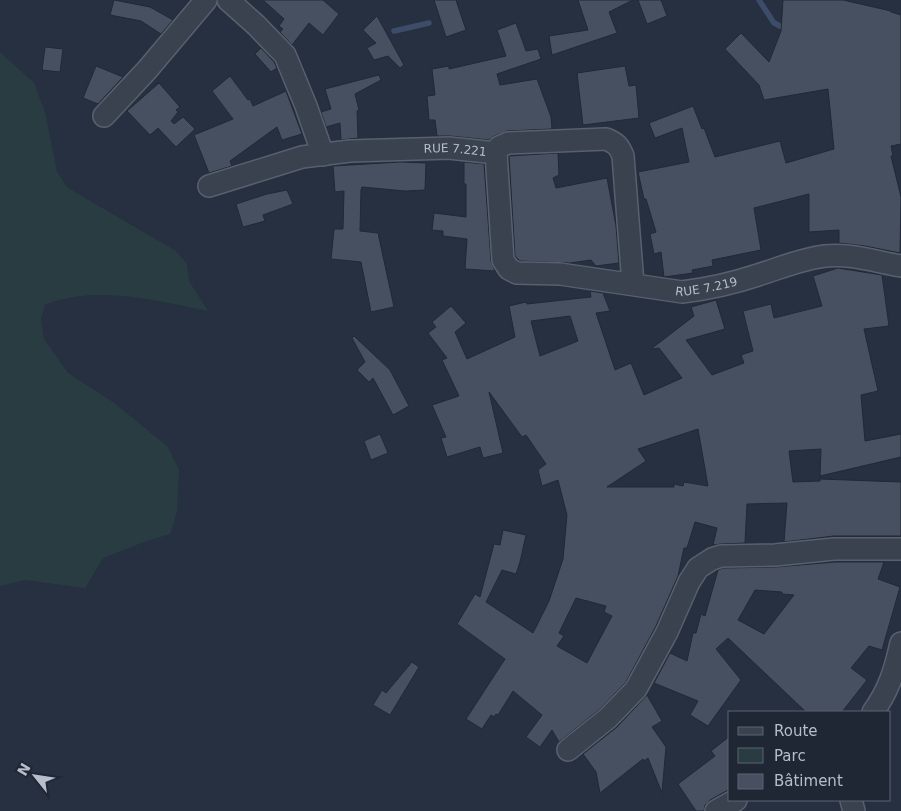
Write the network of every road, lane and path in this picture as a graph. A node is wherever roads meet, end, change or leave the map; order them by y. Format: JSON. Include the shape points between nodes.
{"nodes":[{"id":1,"x":206,"y":0,"type":"edge"},
{"id":2,"x":228,"y":0,"type":"edge"},
{"id":3,"x":104,"y":116,"type":"dead end"},
{"id":4,"x":496,"y":153,"type":"junction"},
{"id":5,"x":323,"y":155,"type":"junction"},
{"id":6,"x":209,"y":186,"type":"dead end"},
{"id":7,"x":901,"y":266,"type":"edge"},
{"id":8,"x":632,"y":284,"type":"junction"},
{"id":9,"x":901,"y":548,"type":"edge"},
{"id":10,"x":901,"y":643,"type":"edge"},
{"id":11,"x":874,"y":711,"type":"edge"},
{"id":12,"x":568,"y":750,"type":"dead end"},
{"id":13,"x":734,"y":801,"type":"edge"},
{"id":14,"x":716,"y":811,"type":"edge"}],
"edges":[{"from":1,"to":3,"type":"street"},
{"from":2,"to":5,"type":"street","via":[[285,55]]},
{"from":4,"to":5,"type":"street","name":"RUE 7.221","via":[[450,148]]},
{"from":4,"to":8,"type":"street","name":"RUE 7.219","via":[[501,247],[503,260],[509,269],[517,273],[560,274]]},
{"from":4,"to":8,"type":"street","name":"RUE 7.221","via":[[508,143],[606,139],[614,142],[623,156]]},
{"from":5,"to":6,"type":"street","name":"RUE 7.221","via":[[302,157]]},
{"from":7,"to":8,"type":"street","name":"RUE 7.219","via":[[826,256],[698,290],[682,292]]},
{"from":9,"to":12,"type":"street","via":[[834,549],[712,559],[698,568],[689,582],[664,640],[636,689],[608,718]]},
{"from":10,"to":11,"type":"street","via":[[886,693]]},
{"from":13,"to":14,"type":"street"}]}
